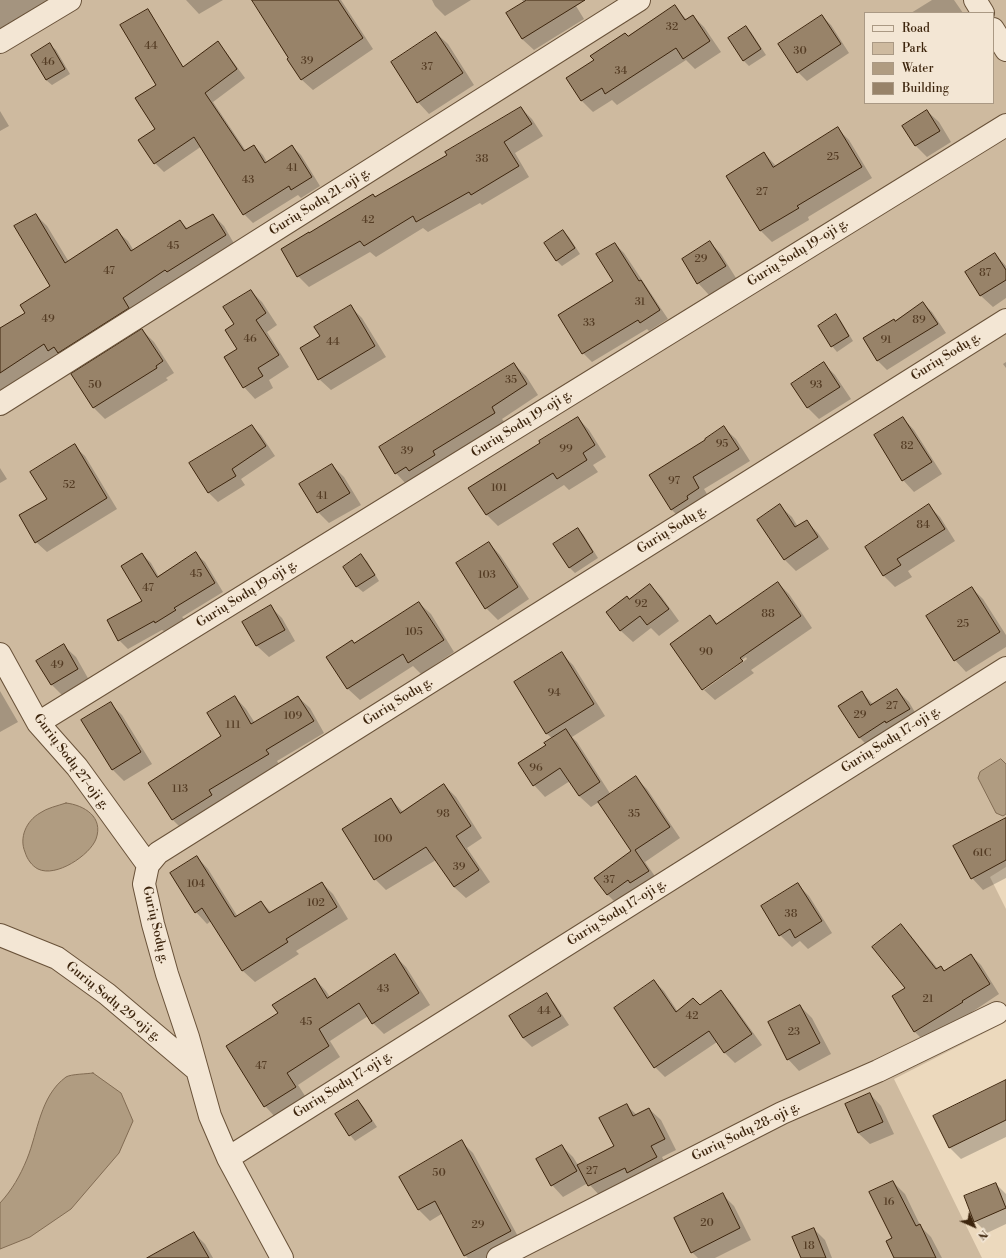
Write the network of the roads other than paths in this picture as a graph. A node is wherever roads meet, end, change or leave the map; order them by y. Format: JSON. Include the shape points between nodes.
{"nodes":[{"id":1,"x":70,"y":0,"type":"edge"},
{"id":2,"x":639,"y":0,"type":"edge"},
{"id":3,"x":975,"y":0,"type":"edge"},
{"id":4,"x":982,"y":12,"type":"edge"},
{"id":5,"x":994,"y":31,"type":"edge"},
{"id":6,"x":0,"y":42,"type":"edge"},
{"id":7,"x":1006,"y":50,"type":"edge"},
{"id":8,"x":1006,"y":125,"type":"edge"},
{"id":9,"x":1006,"y":320,"type":"edge"},
{"id":10,"x":0,"y":404,"type":"edge"},
{"id":11,"x":0,"y":654,"type":"edge"},
{"id":12,"x":1006,"y":668,"type":"edge"},
{"id":13,"x":38,"y":722,"type":"junction"},
{"id":14,"x":148,"y":865,"type":"junction"},
{"id":15,"x":0,"y":936,"type":"edge"},
{"id":16,"x":997,"y":1013,"type":"dead end"},
{"id":17,"x":197,"y":1070,"type":"junction"},
{"id":18,"x":228,"y":1158,"type":"junction"},
{"id":19,"x":282,"y":1258,"type":"edge"},
{"id":20,"x":498,"y":1258,"type":"edge"}],
"edges":[{"from":1,"to":6,"type":"street"},
{"from":2,"to":10,"type":"street","name":"Gurių Sodų 21-oji g."},
{"from":3,"to":4,"type":"street"},
{"from":5,"to":7,"type":"street"},
{"from":8,"to":13,"type":"street","name":"Gurių Sodų 19-oji g."},
{"from":9,"to":14,"type":"street","name":"Gurių Sodų g.","via":[[158,853]]},
{"from":11,"to":13,"type":"street","name":"Gurių Sodų 27-oji g."},
{"from":12,"to":18,"type":"street","name":"Gurių Sodų 17-oji g."},
{"from":13,"to":14,"type":"street","name":"Gurių Sodų 27-oji g.","via":[[77,767]]},
{"from":14,"to":17,"type":"street","name":"Gurių Sodų g.","via":[[144,884],[153,924]]},
{"from":15,"to":17,"type":"street","name":"Gurių Sodų 29-oji g.","via":[[57,958],[107,994]]},
{"from":16,"to":20,"type":"street","name":"Gurių Sodų 28-oji g.","via":[[878,1071],[782,1113]]},
{"from":17,"to":18,"type":"street","name":"Gurių Sodų g.","via":[[210,1116]]},
{"from":18,"to":19,"type":"street","name":"Gurių Sodų g."}]}
